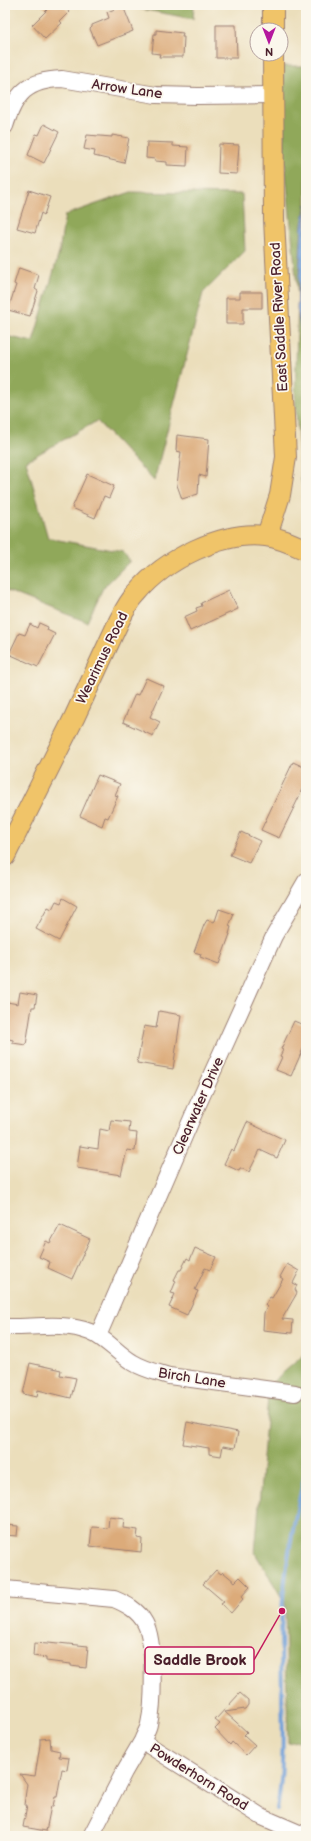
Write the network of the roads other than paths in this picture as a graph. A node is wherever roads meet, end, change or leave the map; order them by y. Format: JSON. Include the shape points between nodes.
{"nodes":[{"id":1,"x":273,"y":5,"type":"edge"},
{"id":2,"x":273,"y":22,"type":"edge"},
{"id":3,"x":273,"y":62,"type":"edge"},
{"id":4,"x":274,"y":95,"type":"junction"},
{"id":5,"x":5,"y":126,"type":"edge"},
{"id":6,"x":267,"y":536,"type":"junction"},
{"id":7,"x":306,"y":550,"type":"edge"},
{"id":8,"x":5,"y":856,"type":"edge"},
{"id":9,"x":306,"y":881,"type":"edge"},
{"id":10,"x":5,"y":1327,"type":"edge"},
{"id":11,"x":98,"y":1336,"type":"junction"},
{"id":12,"x":295,"y":1393,"type":"dead end"},
{"id":13,"x":5,"y":1589,"type":"edge"},
{"id":14,"x":142,"y":1741,"type":"junction"},
{"id":15,"x":91,"y":1836,"type":"edge"},
{"id":16,"x":306,"y":1836,"type":"edge"}],
"edges":[{"from":1,"to":2,"type":"main road"},
{"from":3,"to":4,"type":"main road","name":"East Saddle River Road"},
{"from":4,"to":5,"type":"street","name":"Arrow Lane","via":[[156,95],[50,79],[27,89],[16,99]]},
{"from":4,"to":6,"type":"main road","name":"East Saddle River Road","via":[[274,219],[286,457],[280,495]]},
{"from":6,"to":7,"type":"main road","via":[[285,540]]},
{"from":6,"to":8,"type":"main road","name":"Wearimus Road","via":[[232,537],[212,544],[170,564],[137,592],[119,621]]},
{"from":9,"to":11,"type":"street","name":"Clearwater Drive","via":[[274,936]]},
{"from":10,"to":11,"type":"street","name":"Birch Lane","via":[[46,1324],[70,1327]]},
{"from":11,"to":12,"type":"street","name":"Birch Lane","via":[[132,1362],[169,1376]]},
{"from":13,"to":14,"type":"street","name":"Powderhorn Road","via":[[114,1599],[136,1611],[150,1632],[152,1644],[152,1712]]},
{"from":14,"to":15,"type":"street"},
{"from":14,"to":16,"type":"street","name":"Powderhorn Road","via":[[262,1817]]}]}
